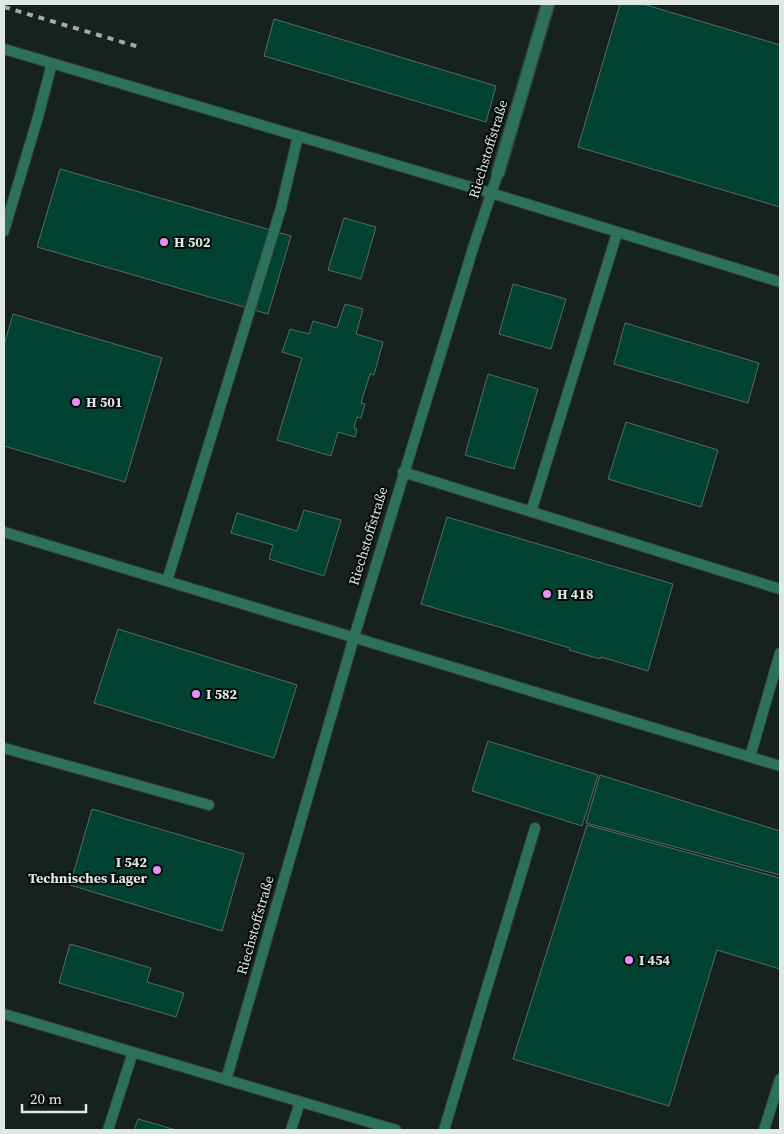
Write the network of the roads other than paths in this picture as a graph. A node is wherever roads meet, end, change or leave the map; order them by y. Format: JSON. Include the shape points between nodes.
{"nodes":[{"id":1,"x":548,"y":4,"type":"edge"},
{"id":2,"x":4,"y":49,"type":"edge"},
{"id":3,"x":52,"y":63,"type":"junction"},
{"id":4,"x":298,"y":136,"type":"junction"},
{"id":5,"x":498,"y":173,"type":"joint"},
{"id":6,"x":490,"y":193,"type":"junction"},
{"id":7,"x":4,"y":231,"type":"edge"},
{"id":8,"x":617,"y":232,"type":"junction"},
{"id":9,"x":780,"y":282,"type":"edge"},
{"id":10,"x":404,"y":472,"type":"junction"},
{"id":11,"x":531,"y":512,"type":"junction"},
{"id":12,"x":4,"y":532,"type":"edge"},
{"id":13,"x":167,"y":581,"type":"junction"},
{"id":14,"x":780,"y":589,"type":"edge"},
{"id":15,"x":354,"y":637,"type":"junction"},
{"id":16,"x":780,"y":653,"type":"edge"},
{"id":17,"x":4,"y":748,"type":"edge"},
{"id":18,"x":750,"y":757,"type":"junction"},
{"id":19,"x":780,"y":766,"type":"edge"},
{"id":20,"x":209,"y":805,"type":"dead end"},
{"id":21,"x":535,"y":828,"type":"dead end"},
{"id":22,"x":4,"y":1014,"type":"edge"},
{"id":23,"x":133,"y":1052,"type":"junction"},
{"id":24,"x":780,"y":1079,"type":"edge"},
{"id":25,"x":226,"y":1080,"type":"junction"},
{"id":26,"x":300,"y":1102,"type":"junction"},
{"id":27,"x":108,"y":1130,"type":"edge"},
{"id":28,"x":291,"y":1130,"type":"edge"},
{"id":29,"x":396,"y":1130,"type":"edge"},
{"id":30,"x":444,"y":1130,"type":"edge"},
{"id":31,"x":764,"y":1130,"type":"edge"}],
"edges":[{"from":1,"to":5,"type":"street","name":"Riechstoffstraße"},
{"from":2,"to":3,"type":"lane"},
{"from":3,"to":4,"type":"lane"},
{"from":3,"to":7,"type":"lane"},
{"from":4,"to":6,"type":"lane"},
{"from":4,"to":13,"type":"lane","via":[[281,208]]},
{"from":5,"to":6,"type":"lane","name":"Riechstoffstraße"},
{"from":6,"to":8,"type":"lane"},
{"from":6,"to":10,"type":"lane","name":"Riechstoffstraße"},
{"from":8,"to":9,"type":"lane"},
{"from":8,"to":11,"type":"lane"},
{"from":10,"to":11,"type":"lane"},
{"from":10,"to":15,"type":"lane","name":"Riechstoffstraße"},
{"from":11,"to":14,"type":"lane"},
{"from":12,"to":13,"type":"lane"},
{"from":13,"to":15,"type":"lane"},
{"from":15,"to":18,"type":"lane"},
{"from":15,"to":25,"type":"lane","name":"Riechstoffstraße"},
{"from":16,"to":18,"type":"lane"},
{"from":17,"to":20,"type":"lane"},
{"from":18,"to":19,"type":"lane"},
{"from":21,"to":30,"type":"lane"},
{"from":22,"to":23,"type":"lane"},
{"from":23,"to":25,"type":"lane"},
{"from":23,"to":27,"type":"lane"},
{"from":24,"to":31,"type":"lane"},
{"from":25,"to":26,"type":"lane"},
{"from":26,"to":28,"type":"lane"},
{"from":26,"to":29,"type":"lane"}]}
